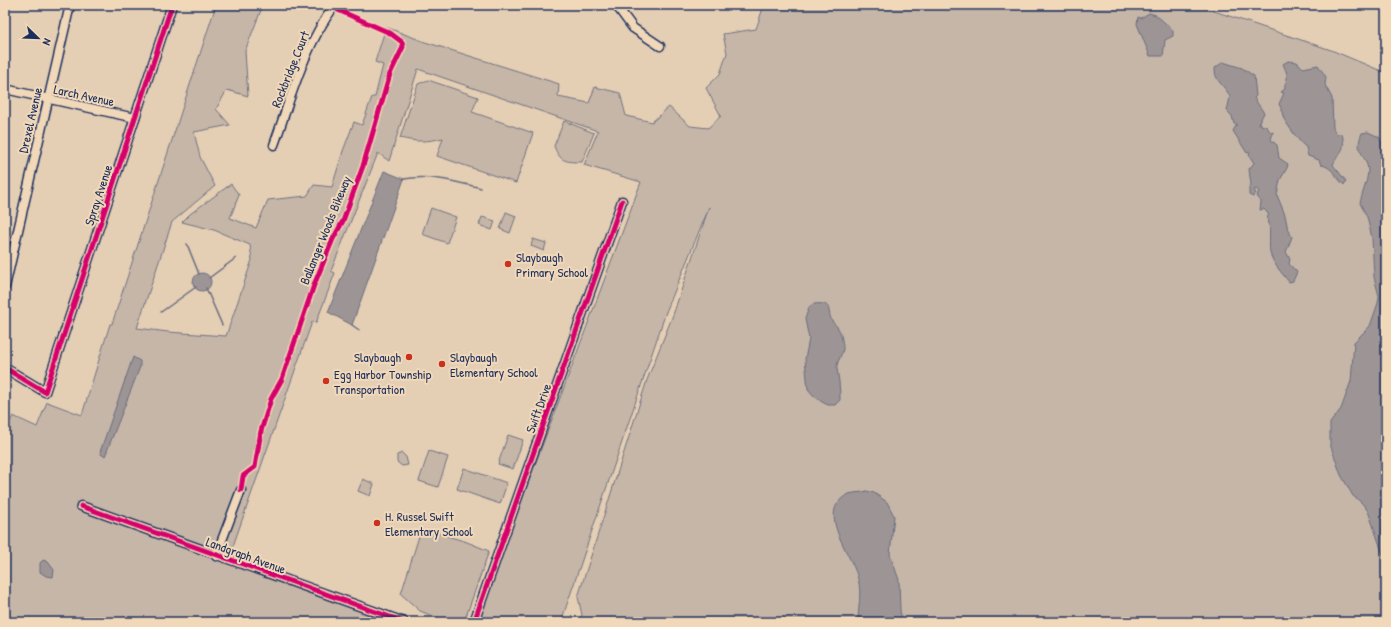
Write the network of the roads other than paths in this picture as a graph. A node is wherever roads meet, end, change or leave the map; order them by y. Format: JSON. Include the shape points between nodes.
{"nodes":[{"id":1,"x":70,"y":5,"type":"edge"},
{"id":2,"x":172,"y":5,"type":"edge"},
{"id":3,"x":335,"y":5,"type":"edge"},
{"id":4,"x":616,"y":5,"type":"edge"},
{"id":5,"x":660,"y":46,"type":"dead end"},
{"id":6,"x":5,"y":89,"type":"edge"},
{"id":7,"x":47,"y":100,"type":"junction"},
{"id":8,"x":135,"y":118,"type":"junction"},
{"id":9,"x":274,"y":145,"type":"dead end"},
{"id":10,"x":622,"y":202,"type":"dead end"},
{"id":11,"x":5,"y":287,"type":"edge"},
{"id":12,"x":5,"y":368,"type":"edge"},
{"id":13,"x":241,"y":490,"type":"dead end"},
{"id":14,"x":81,"y":506,"type":"dead end"},
{"id":15,"x":216,"y":556,"type":"junction"},
{"id":16,"x":404,"y":622,"type":"edge"},
{"id":17,"x":474,"y":622,"type":"edge"}],
"edges":[{"from":1,"to":7,"type":"street","name":"Drexel Avenue"},
{"from":2,"to":8,"type":"street","name":"Spray Avenue"},
{"from":3,"to":9,"type":"street","name":"Rockbridge Court","via":[[315,36],[303,63]]},
{"from":4,"to":5,"type":"street","via":[[632,28]]},
{"from":6,"to":7,"type":"street","name":"Larch Avenue"},
{"from":7,"to":8,"type":"street","name":"Larch Avenue"},
{"from":7,"to":11,"type":"street","name":"Drexel Avenue"},
{"from":8,"to":12,"type":"street","name":"Spray Avenue","via":[[45,392]]},
{"from":10,"to":17,"type":"street","name":"Swift Drive"},
{"from":13,"to":15,"type":"street"},
{"from":14,"to":15,"type":"street","name":"Landgraph Avenue"},
{"from":15,"to":16,"type":"street","name":"Landgraph Avenue"}]}
